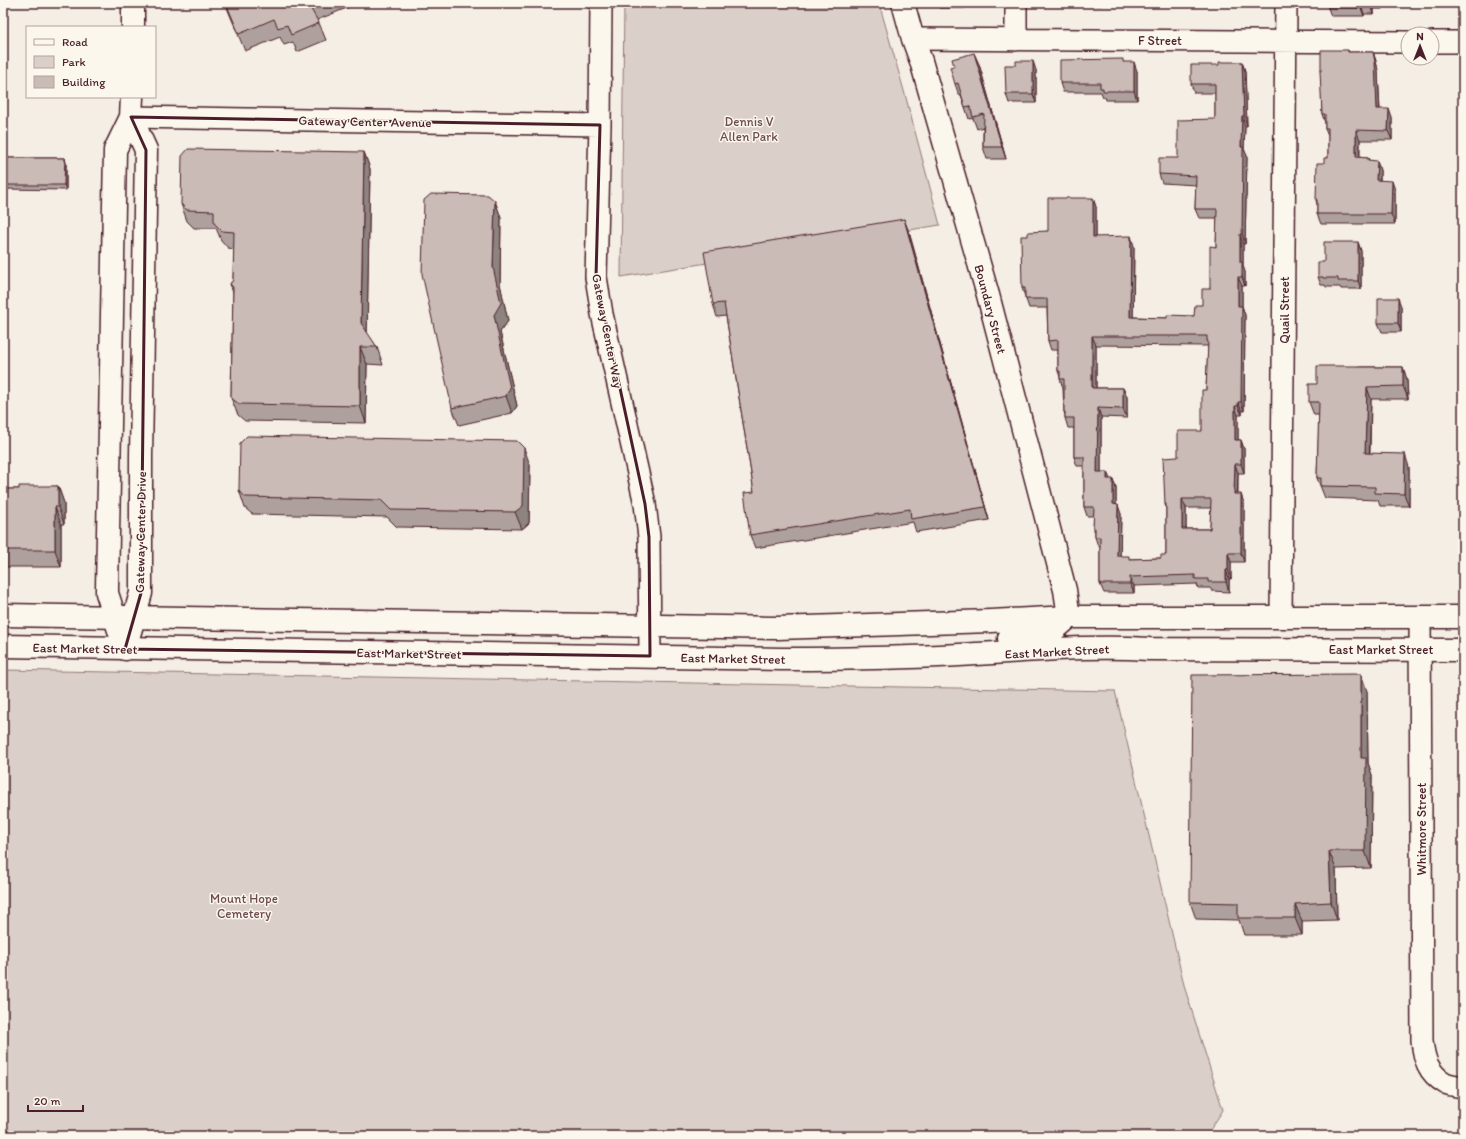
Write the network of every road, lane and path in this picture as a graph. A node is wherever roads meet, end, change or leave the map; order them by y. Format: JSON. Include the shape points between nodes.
{"nodes":[{"id":1,"x":133,"y":3,"type":"edge"},
{"id":2,"x":601,"y":3,"type":"edge"},
{"id":3,"x":903,"y":3,"type":"edge"},
{"id":4,"x":1016,"y":3,"type":"edge"},
{"id":5,"x":1286,"y":3,"type":"edge"},
{"id":6,"x":134,"y":26,"type":"edge"},
{"id":7,"x":913,"y":39,"type":"junction"},
{"id":8,"x":1016,"y":40,"type":"junction"},
{"id":9,"x":1286,"y":41,"type":"junction"},
{"id":10,"x":1400,"y":42,"type":"edge"},
{"id":11,"x":1440,"y":42,"type":"edge"},
{"id":12,"x":1463,"y":42,"type":"edge"},
{"id":13,"x":131,"y":107,"type":"edge"},
{"id":14,"x":600,"y":125,"type":"junction"},
{"id":15,"x":3,"y":615,"type":"edge"},
{"id":16,"x":125,"y":617,"type":"junction"},
{"id":17,"x":1069,"y":617,"type":"junction"},
{"id":18,"x":1281,"y":617,"type":"junction"},
{"id":19,"x":1420,"y":617,"type":"junction"},
{"id":20,"x":1463,"y":617,"type":"edge"},
{"id":21,"x":650,"y":626,"type":"junction"},
{"id":22,"x":3,"y":646,"type":"edge"},
{"id":23,"x":126,"y":649,"type":"junction"},
{"id":24,"x":1420,"y":649,"type":"junction"},
{"id":25,"x":1463,"y":650,"type":"edge"},
{"id":26,"x":650,"y":656,"type":"junction"},
{"id":27,"x":821,"y":659,"type":"junction"},
{"id":28,"x":1463,"y":1087,"type":"edge"}],
"edges":[{"from":1,"to":6,"type":"main road"},
{"from":2,"to":14,"type":"street","name":"Gateway Center Way"},
{"from":3,"to":7,"type":"main road","name":"Boundary Street"},
{"from":4,"to":8,"type":"street"},
{"from":5,"to":9,"type":"street","name":"Quail Street"},
{"from":7,"to":8,"type":"street","name":"F Street"},
{"from":7,"to":17,"type":"main road","name":"Boundary Street","via":[[988,296],[1065,590]]},
{"from":8,"to":9,"type":"street","name":"F Street"},
{"from":9,"to":10,"type":"street","name":"F Street"},
{"from":9,"to":18,"type":"street","name":"Quail Street"},
{"from":11,"to":12,"type":"street"},
{"from":13,"to":14,"type":"street","name":"Gateway Center Avenue"},
{"from":13,"to":16,"type":"main road","name":"Gateway Center Drive","via":[[146,150],[141,593]]},
{"from":13,"to":16,"type":"main road","via":[[115,150],[107,593]]},
{"from":14,"to":21,"type":"street","name":"Gateway Center Way","via":[[596,277],[645,504],[649,537]]},
{"from":15,"to":16,"type":"main road"},
{"from":16,"to":21,"type":"main road"},
{"from":16,"to":23,"type":"main road","name":"Gateway Center Drive"},
{"from":17,"to":18,"type":"main road"},
{"from":17,"to":21,"type":"main road","via":[[788,628]]},
{"from":17,"to":27,"type":"main road","via":[[1052,632],[1038,636],[869,646]]},
{"from":18,"to":19,"type":"main road"},
{"from":19,"to":20,"type":"main road"},
{"from":19,"to":24,"type":"street","name":"Whitmore Street"},
{"from":21,"to":26,"type":"street","name":"Gateway Center Way"},
{"from":22,"to":23,"type":"main road","name":"East Market Street"},
{"from":23,"to":26,"type":"main road","name":"East Market Street"},
{"from":24,"to":25,"type":"main road","name":"East Market Street"},
{"from":24,"to":27,"type":"main road","name":"East Market Street","via":[[1066,649],[890,659]]},
{"from":24,"to":28,"type":"street","name":"Whitmore Street","via":[[1422,1041],[1424,1057],[1432,1072],[1445,1083]]},
{"from":26,"to":27,"type":"main road","name":"East Market Street"}]}
